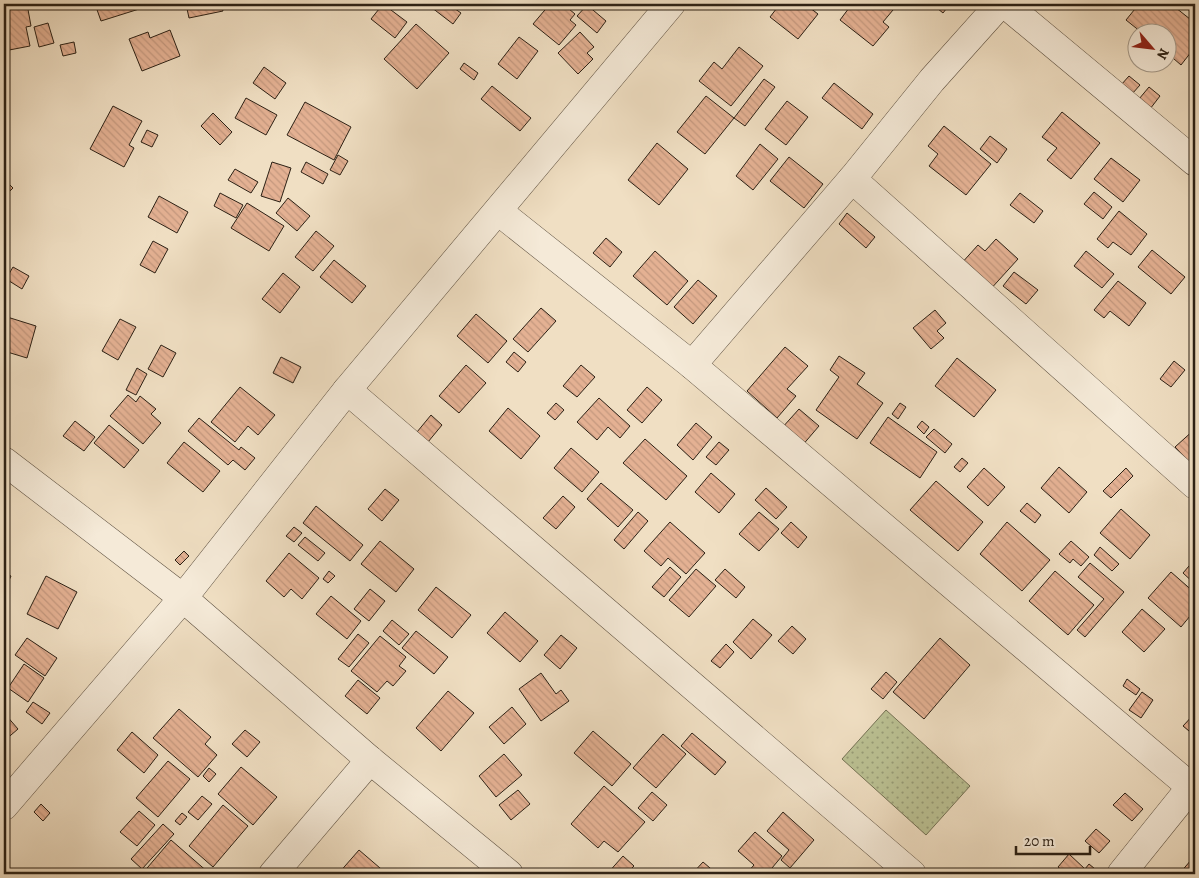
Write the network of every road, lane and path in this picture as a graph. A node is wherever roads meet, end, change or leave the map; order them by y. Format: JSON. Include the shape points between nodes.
{"nodes":[{"id":1,"x":671,"y":4,"type":"edge"},
{"id":2,"x":1000,"y":4,"type":"edge"},
{"id":3,"x":1005,"y":4,"type":"edge"},
{"id":4,"x":1195,"y":162,"type":"edge"},
{"id":5,"x":852,"y":179,"type":"junction"},
{"id":6,"x":498,"y":211,"type":"junction"},
{"id":7,"x":692,"y":365,"type":"junction"},
{"id":8,"x":347,"y":390,"type":"junction"},
{"id":9,"x":4,"y":461,"type":"edge"},
{"id":10,"x":1195,"y":485,"type":"edge"},
{"id":11,"x":183,"y":598,"type":"junction"},
{"id":12,"x":370,"y":760,"type":"junction"},
{"id":13,"x":1193,"y":785,"type":"edge"},
{"id":14,"x":4,"y":806,"type":"edge"},
{"id":15,"x":273,"y":874,"type":"edge"},
{"id":16,"x":509,"y":874,"type":"edge"},
{"id":17,"x":912,"y":874,"type":"edge"},
{"id":18,"x":1121,"y":874,"type":"edge"}],
"edges":[{"from":1,"to":6,"type":"street"},
{"from":2,"to":5,"type":"street","via":[[932,80]]},
{"from":3,"to":4,"type":"street"},
{"from":5,"to":7,"type":"street"},
{"from":5,"to":10,"type":"street"},
{"from":6,"to":7,"type":"street"},
{"from":6,"to":8,"type":"street"},
{"from":7,"to":13,"type":"street"},
{"from":8,"to":11,"type":"street"},
{"from":8,"to":17,"type":"street"},
{"from":9,"to":11,"type":"street"},
{"from":11,"to":12,"type":"street"},
{"from":11,"to":14,"type":"street"},
{"from":12,"to":15,"type":"street"},
{"from":12,"to":16,"type":"street"},
{"from":13,"to":18,"type":"street"}]}
